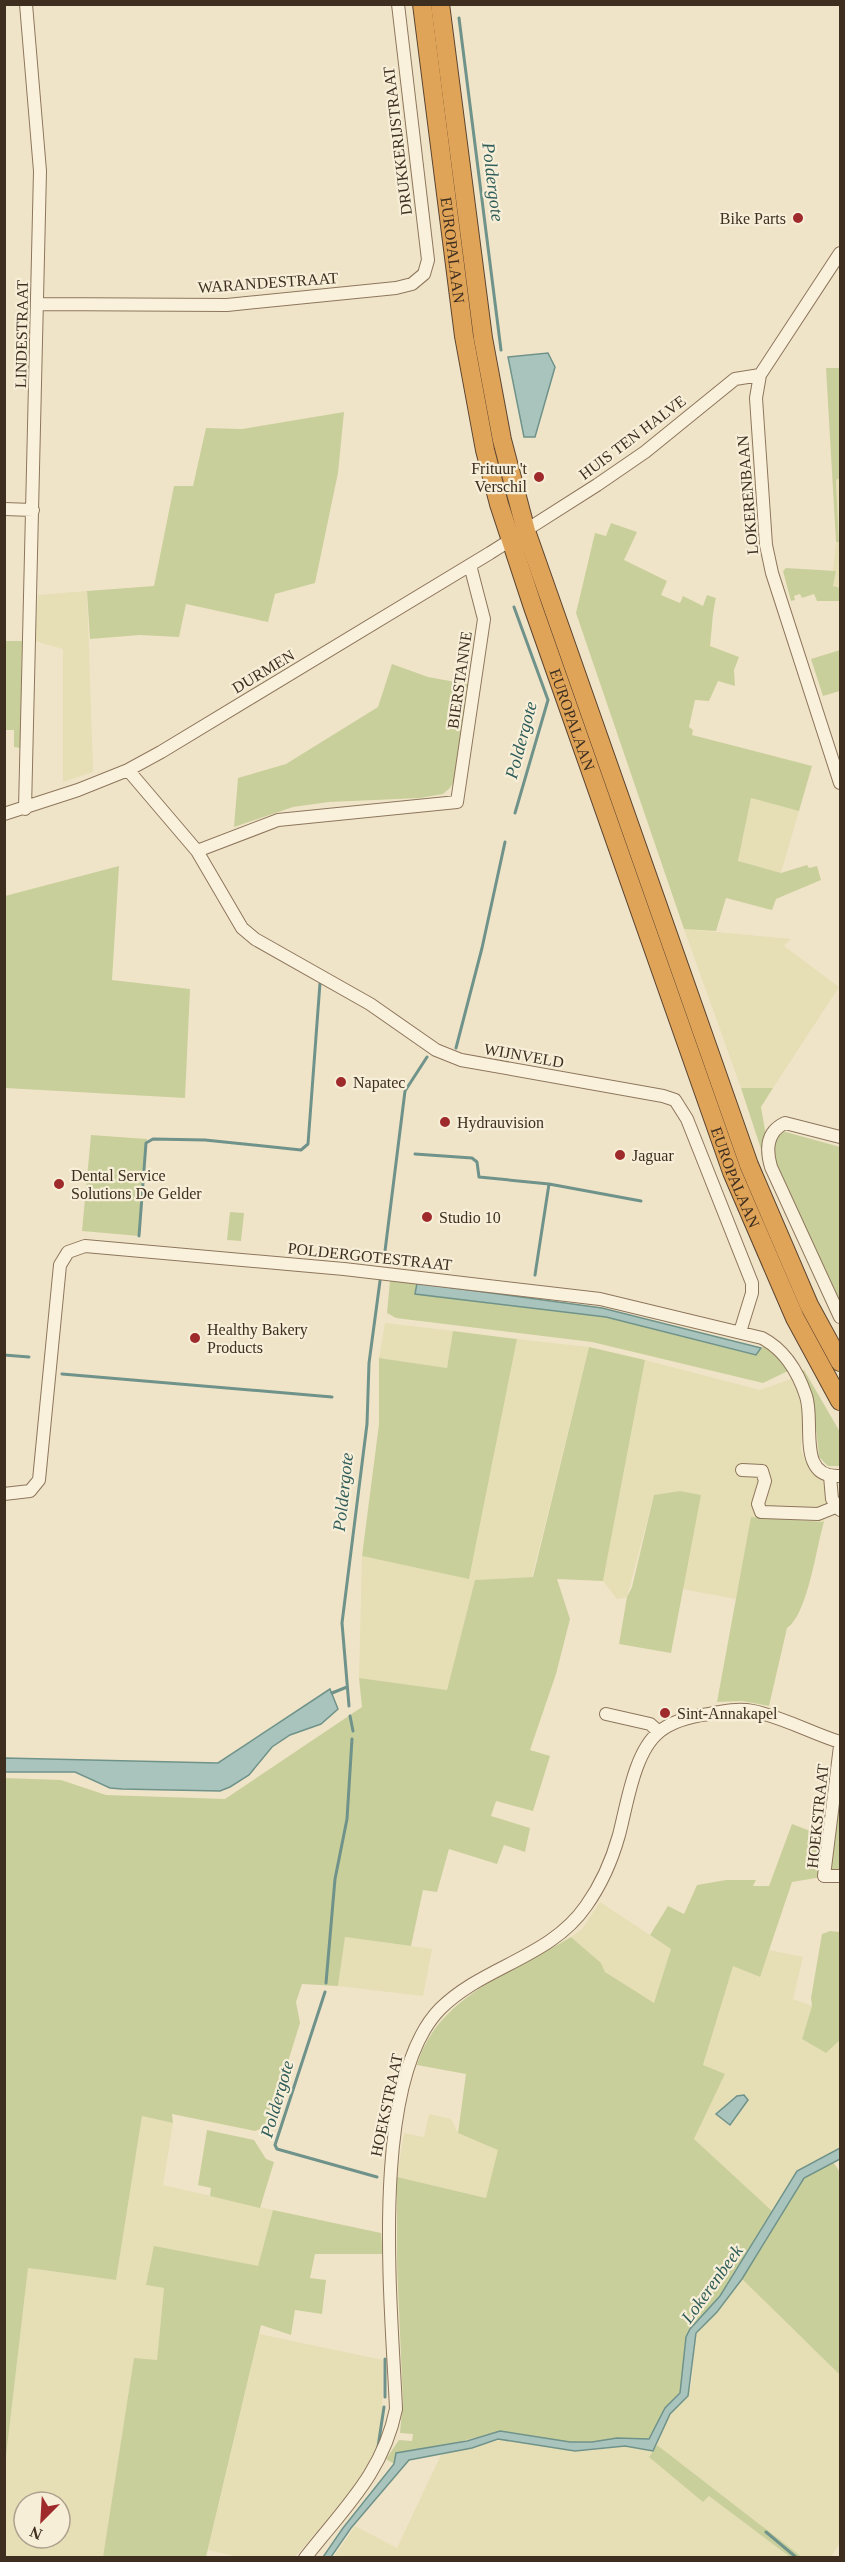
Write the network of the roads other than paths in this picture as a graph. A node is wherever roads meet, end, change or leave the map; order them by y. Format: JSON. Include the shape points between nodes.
{"nodes":[{"id":1,"x":26,"y":4,"type":"edge"},
{"id":2,"x":398,"y":4,"type":"edge"},
{"id":3,"x":422,"y":4,"type":"edge"},
{"id":4,"x":440,"y":4,"type":"edge"},
{"id":5,"x":840,"y":253,"type":"edge"},
{"id":6,"x":424,"y":274,"type":"joint"},
{"id":7,"x":38,"y":304,"type":"junction"},
{"id":8,"x":760,"y":375,"type":"junction"},
{"id":9,"x":4,"y":509,"type":"edge"},
{"id":10,"x":33,"y":510,"type":"junction"},
{"id":11,"x":518,"y":535,"type":"junction"},
{"id":12,"x":470,"y":565,"type":"junction"},
{"id":13,"x":128,"y":770,"type":"junction"},
{"id":14,"x":840,"y":783,"type":"edge"},
{"id":15,"x":26,"y":809,"type":"junction"},
{"id":16,"x":4,"y":814,"type":"edge"},
{"id":17,"x":197,"y":851,"type":"junction"},
{"id":18,"x":840,"y":1137,"type":"edge"},
{"id":19,"x":840,"y":1317,"type":"edge"},
{"id":20,"x":740,"y":1332,"type":"junction"},
{"id":21,"x":840,"y":1362,"type":"edge"},
{"id":22,"x":840,"y":1401,"type":"edge"},
{"id":23,"x":741,"y":1470,"type":"dead end"},
{"id":24,"x":835,"y":1476,"type":"edge"},
{"id":25,"x":4,"y":1494,"type":"edge"},
{"id":26,"x":840,"y":1505,"type":"edge"},
{"id":27,"x":606,"y":1714,"type":"dead end"},
{"id":28,"x":659,"y":1732,"type":"junction"},
{"id":29,"x":840,"y":1744,"type":"edge"},
{"id":30,"x":840,"y":1876,"type":"edge"},
{"id":31,"x":305,"y":2558,"type":"edge"}],
"edges":[{"from":1,"to":7,"type":"street","name":"LINDESTRAAT","via":[[40,171]]},
{"from":2,"to":6,"type":"street","name":"DRUKKERIJSTRAAT","via":[[428,260]]},
{"from":3,"to":11,"type":"highway","name":"EUROPALAAN","via":[[464,336],[485,450]]},
{"from":4,"to":11,"type":"highway","name":"EUROPALAAN","via":[[483,338]]},
{"from":5,"to":8,"type":"street","name":"LOKERENBAAN"},
{"from":6,"to":7,"type":"street","name":"WARANDESTRAAT","via":[[412,284],[396,288],[226,305]]},
{"from":7,"to":10,"type":"street","name":"LINDESTRAAT"},
{"from":8,"to":11,"type":"street","name":"HUIS TEN HALVE","via":[[735,379],[645,452]]},
{"from":8,"to":14,"type":"street","name":"LOKERENBAAN","via":[[756,398],[766,544]]},
{"from":9,"to":10,"type":"street"},
{"from":10,"to":15,"type":"street","name":"LINDESTRAAT"},
{"from":11,"to":12,"type":"street","name":"DURMEN"},
{"from":11,"to":21,"type":"highway","name":"EUROPALAAN","via":[[749,1166],[799,1284]]},
{"from":11,"to":22,"type":"highway","name":"EUROPALAAN","via":[[732,1172],[795,1318]]},
{"from":12,"to":13,"type":"street","name":"DURMEN"},
{"from":12,"to":17,"type":"street","name":"BIERSTANNE","via":[[484,619],[458,802],[278,820]]},
{"from":13,"to":15,"type":"street","name":"DURMEN"},
{"from":13,"to":17,"type":"street","name":"WIJNVELD"},
{"from":15,"to":16,"type":"street","name":"DURMEN"},
{"from":17,"to":20,"type":"street","name":"WIJNVELD","via":[[242,928],[255,939],[370,1004],[436,1050],[461,1060],[675,1100],[687,1119],[752,1283]]},
{"from":18,"to":19,"type":"street","via":[[785,1123],[775,1129],[768,1145],[771,1167]]},
{"from":20,"to":24,"type":"street","name":"POLDERGOTESTRAAT","via":[[773,1344],[787,1358],[807,1397],[812,1460],[822,1472]]},
{"from":20,"to":25,"type":"street","name":"POLDERGOTESTRAAT","via":[[600,1299],[344,1269],[76,1247],[60,1265],[39,1480],[30,1491]]},
{"from":23,"to":26,"type":"street","via":[[762,1471],[765,1481],[758,1504],[761,1512],[818,1514]]},
{"from":24,"to":26,"type":"street","via":[[832,1499]]},
{"from":27,"to":28,"type":"street","via":[[650,1724]]},
{"from":28,"to":29,"type":"street","name":"HOEKSTRAAT","via":[[676,1722],[702,1715],[753,1711]]},
{"from":28,"to":31,"type":"street","name":"HOEKSTRAAT","via":[[635,1773],[607,1867],[579,1916],[557,1938],[468,1987],[440,2010],[413,2051],[390,2166],[396,2409],[390,2435],[374,2471]]},
{"from":29,"to":30,"type":"street","name":"HOEKSTRAAT","via":[[824,1876]]}]}
